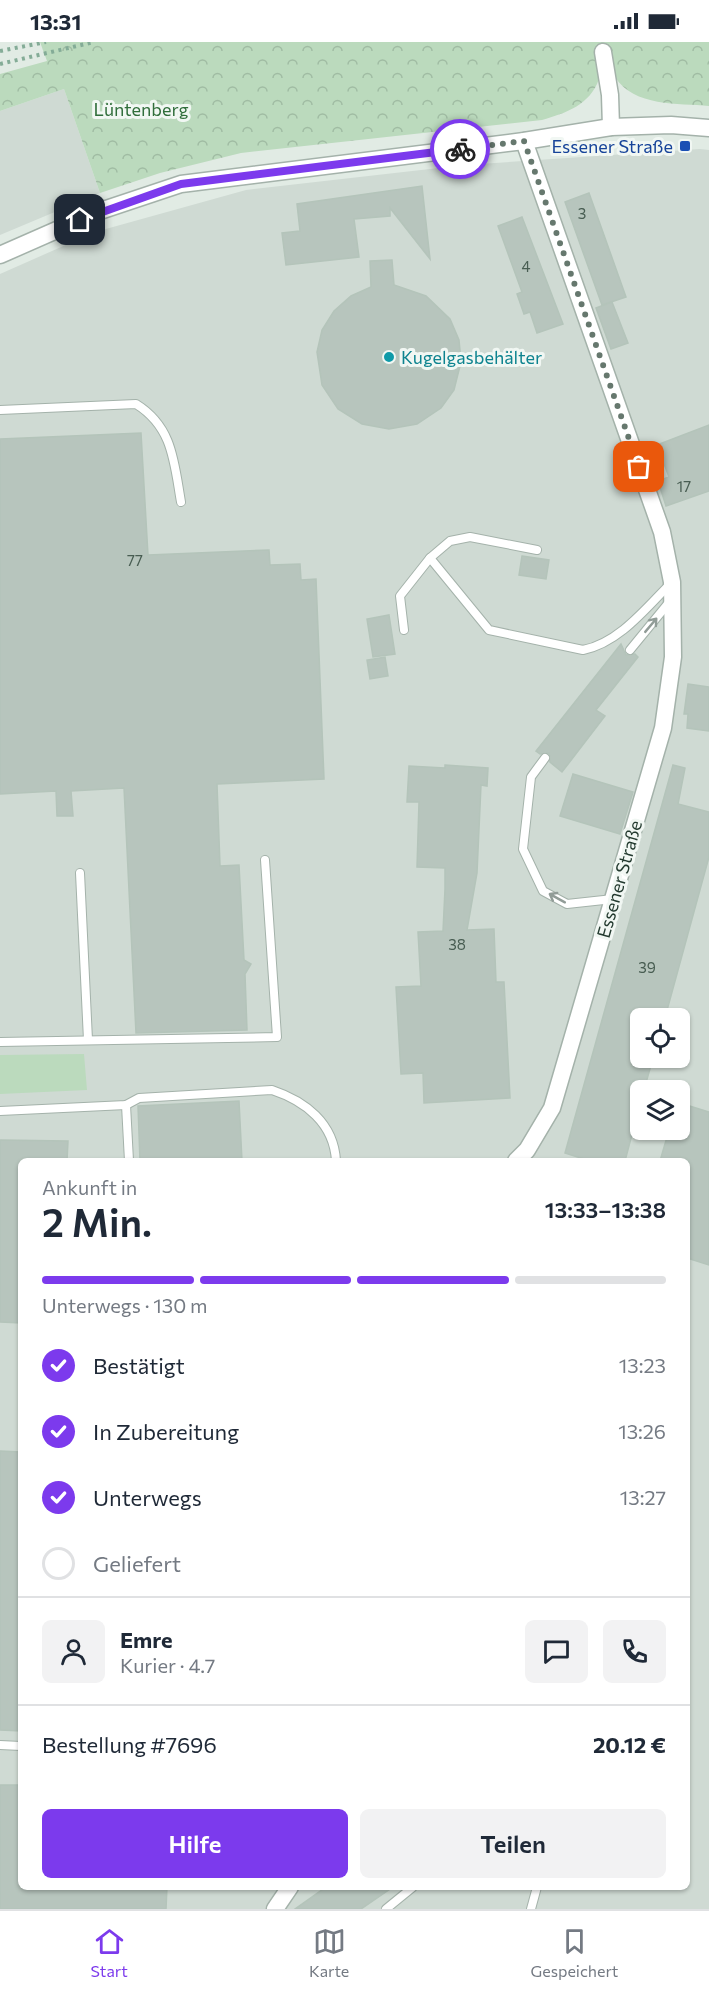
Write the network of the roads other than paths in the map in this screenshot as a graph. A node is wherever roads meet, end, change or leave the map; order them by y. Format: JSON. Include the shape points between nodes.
{"nodes":[{"id":1,"x":603,"y":52,"type":"dead end"},
{"id":2,"x":611,"y":127,"type":"junction"},
{"id":3,"x":709,"y":128,"type":"edge"},
{"id":4,"x":524,"y":141,"type":"junction"},
{"id":5,"x":0,"y":255,"type":"edge"},
{"id":6,"x":0,"y":410,"type":"edge"},
{"id":7,"x":181,"y":502,"type":"dead end"},
{"id":8,"x":537,"y":550,"type":"dead end"},
{"id":9,"x":430,"y":558,"type":"junction"},
{"id":10,"x":672,"y":590,"type":"junction"},
{"id":11,"x":404,"y":630,"type":"dead end"},
{"id":12,"x":630,"y":650,"type":"dead end"},
{"id":13,"x":545,"y":758,"type":"dead end"},
{"id":14,"x":264,"y":860,"type":"dead end"},
{"id":15,"x":80,"y":873,"type":"dead end"},
{"id":16,"x":613,"y":899,"type":"junction"},
{"id":17,"x":88,"y":1040,"type":"junction"},
{"id":18,"x":0,"y":1042,"type":"edge"},
{"id":19,"x":126,"y":1105,"type":"junction"},
{"id":20,"x":0,"y":1111,"type":"edge"},
{"id":21,"x":129,"y":1158,"type":"edge"},
{"id":22,"x":336,"y":1158,"type":"edge"},
{"id":23,"x":519,"y":1158,"type":"edge"},
{"id":24,"x":0,"y":1746,"type":"edge"},
{"id":25,"x":18,"y":1746,"type":"edge"},
{"id":26,"x":288,"y":1890,"type":"edge"},
{"id":27,"x":409,"y":1890,"type":"edge"},
{"id":28,"x":536,"y":1890,"type":"edge"},
{"id":29,"x":275,"y":1909,"type":"edge"},
{"id":30,"x":386,"y":1909,"type":"edge"},
{"id":31,"x":531,"y":1909,"type":"edge"}],
"edges":[{"from":1,"to":2,"type":"street"},
{"from":2,"to":3,"type":"street"},
{"from":2,"to":4,"type":"street"},
{"from":4,"to":5,"type":"street","via":[[181,184],[100,211]]},
{"from":4,"to":10,"type":"street","name":"Essener Straße","via":[[662,532]]},
{"from":6,"to":7,"type":"lane","via":[[136,404],[153,414],[172,449]]},
{"from":8,"to":9,"type":"lane","via":[[470,537],[450,541]]},
{"from":9,"to":10,"type":"lane","via":[[489,630],[583,650],[598,647],[622,631]]},
{"from":9,"to":11,"type":"lane","via":[[400,596]]},
{"from":12,"to":10,"type":"lane","one_way":true},
{"from":10,"to":16,"type":"street","name":"Essener Straße","via":[[673,657],[663,728]]},
{"from":16,"to":13,"type":"lane","one_way":true,"via":[[567,904],[543,891],[523,849],[531,777]]},
{"from":14,"to":17,"type":"lane","via":[[277,1037]]},
{"from":15,"to":17,"type":"lane"},
{"from":16,"to":23,"type":"street","name":"Essener Straße","via":[[552,1108]]},
{"from":17,"to":18,"type":"lane"},
{"from":19,"to":20,"type":"lane"},
{"from":19,"to":21,"type":"lane"},
{"from":19,"to":22,"type":"lane","via":[[139,1098],[272,1090],[293,1097],[314,1113],[332,1136]]},
{"from":24,"to":25,"type":"lane"},
{"from":26,"to":29,"type":"street"},
{"from":27,"to":30,"type":"lane"},
{"from":28,"to":31,"type":"lane"}]}
